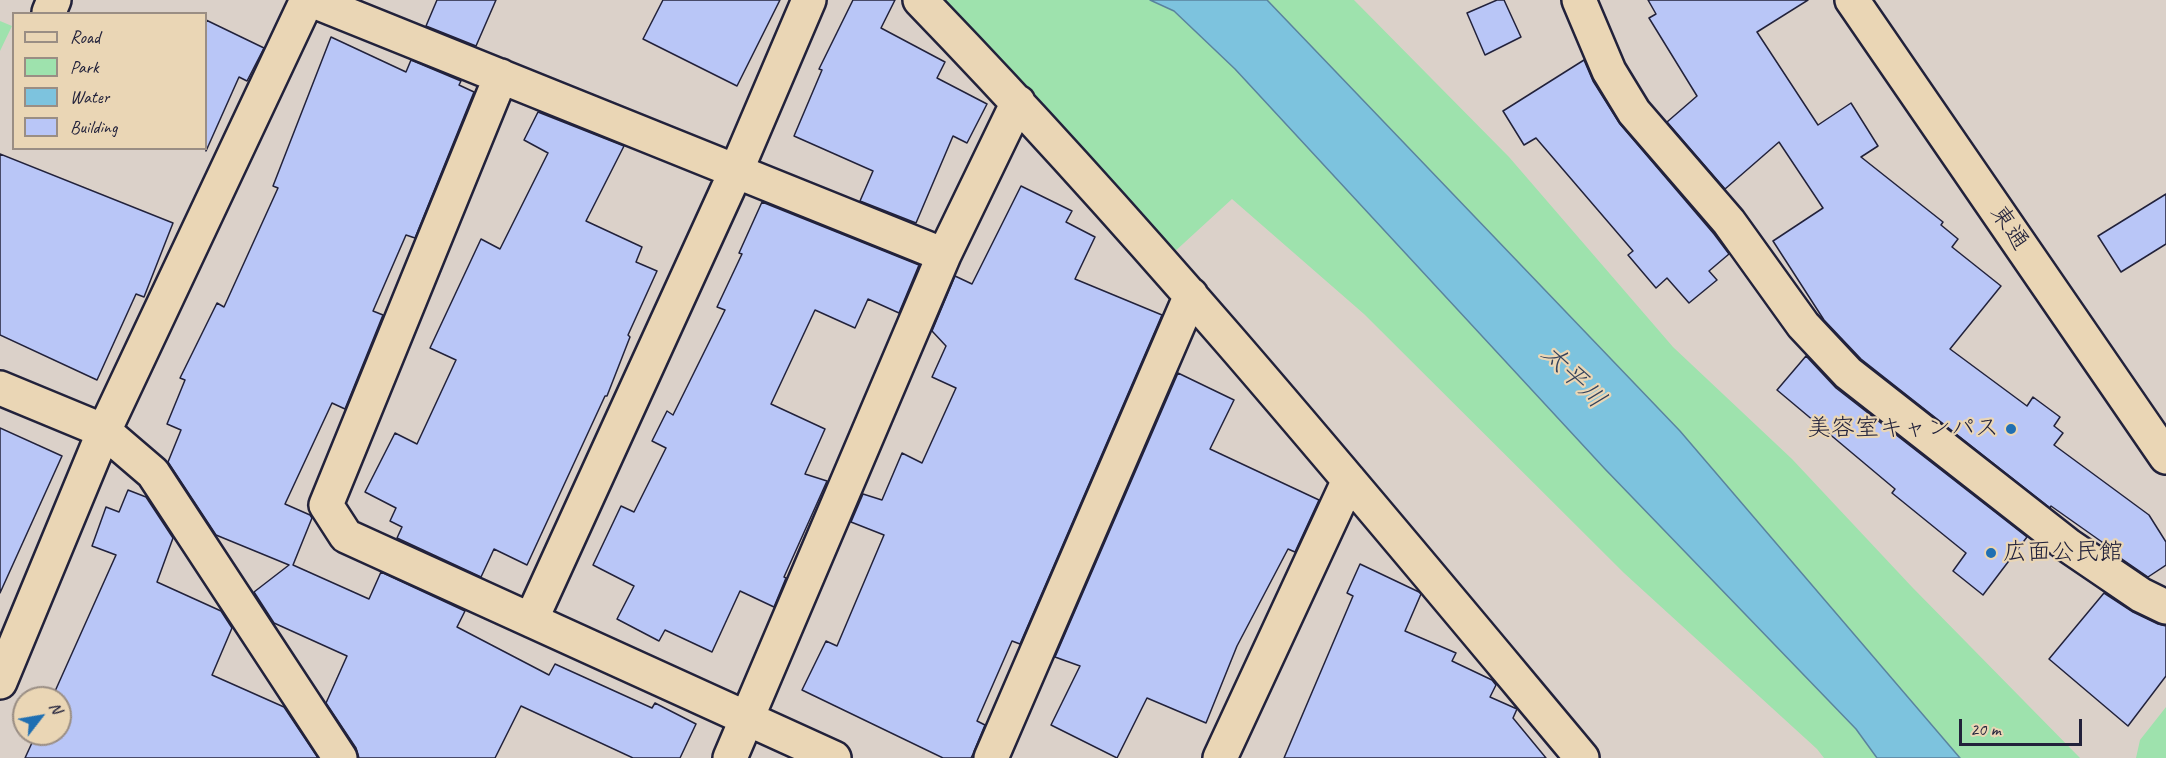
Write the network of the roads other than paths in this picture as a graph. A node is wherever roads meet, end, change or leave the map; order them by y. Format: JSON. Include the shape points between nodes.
{"nodes":[{"id":1,"x":309,"y":0,"type":"edge"},
{"id":2,"x":809,"y":0,"type":"edge"},
{"id":3,"x":920,"y":0,"type":"edge"},
{"id":4,"x":1579,"y":0,"type":"edge"},
{"id":5,"x":1852,"y":0,"type":"edge"},
{"id":6,"x":501,"y":76,"type":"junction"},
{"id":7,"x":1018,"y":102,"type":"junction"},
{"id":8,"x":736,"y":171,"type":"junction"},
{"id":9,"x":944,"y":255,"type":"junction"},
{"id":10,"x":1191,"y":295,"type":"junction"},
{"id":11,"x":0,"y":388,"type":"edge"},
{"id":12,"x":104,"y":431,"type":"junction"},
{"id":13,"x":2166,"y":457,"type":"edge"},
{"id":14,"x":1349,"y":480,"type":"junction"},
{"id":15,"x":2166,"y":608,"type":"edge"},
{"id":16,"x":531,"y":620,"type":"junction"},
{"id":17,"x":4,"y":660,"type":"edge"},
{"id":18,"x":747,"y":718,"type":"junction"},
{"id":19,"x":340,"y":758,"type":"edge"},
{"id":20,"x":730,"y":758,"type":"edge"},
{"id":21,"x":834,"y":758,"type":"edge"},
{"id":22,"x":991,"y":758,"type":"edge"},
{"id":23,"x":1220,"y":758,"type":"edge"},
{"id":24,"x":1582,"y":758,"type":"edge"}],
"edges":[{"from":1,"to":6,"type":"street"},
{"from":1,"to":12,"type":"street"},
{"from":2,"to":8,"type":"street"},
{"from":3,"to":7,"type":"street"},
{"from":4,"to":15,"type":"street","via":[[1609,71],[1634,112],[1729,222],[1803,325],[1848,373],[2069,546]]},
{"from":5,"to":13,"type":"street","name":"東通"},
{"from":6,"to":8,"type":"street"},
{"from":6,"to":16,"type":"street","via":[[326,505],[346,536]]},
{"from":7,"to":9,"type":"street"},
{"from":7,"to":10,"type":"street"},
{"from":8,"to":9,"type":"street"},
{"from":8,"to":16,"type":"street"},
{"from":9,"to":18,"type":"street"},
{"from":10,"to":14,"type":"street"},
{"from":10,"to":22,"type":"street"},
{"from":11,"to":12,"type":"street"},
{"from":12,"to":17,"type":"street"},
{"from":12,"to":19,"type":"street","via":[[153,473]]},
{"from":14,"to":23,"type":"street"},
{"from":14,"to":24,"type":"street"},
{"from":16,"to":18,"type":"street"},
{"from":18,"to":20,"type":"street"},
{"from":18,"to":21,"type":"street"}]}
